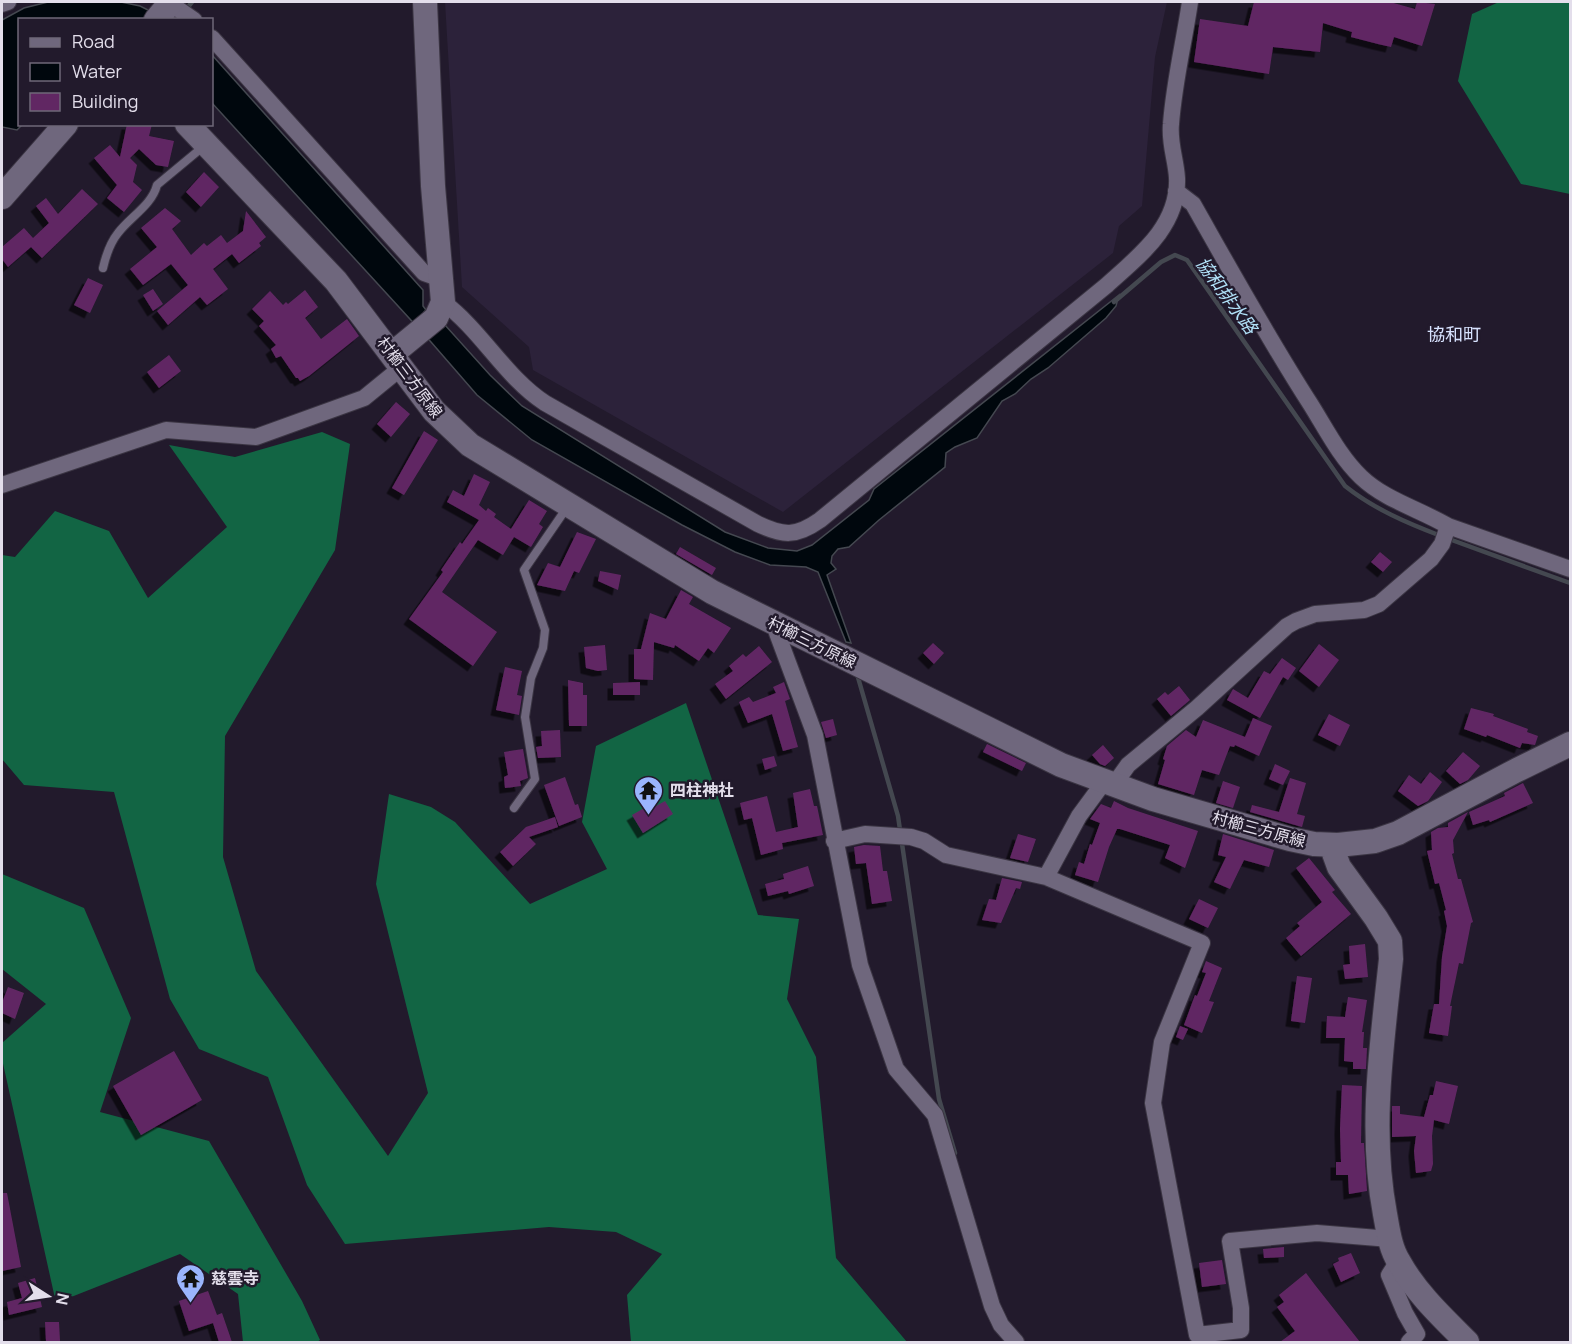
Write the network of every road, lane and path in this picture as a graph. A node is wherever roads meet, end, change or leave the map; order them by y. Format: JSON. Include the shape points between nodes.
{"nodes":[{"id":1,"x":8,"y":2,"type":"edge"},
{"id":2,"x":425,"y":2,"type":"edge"},
{"id":3,"x":1190,"y":2,"type":"edge"},
{"id":4,"x":2,"y":4,"type":"edge"},
{"id":5,"x":166,"y":7,"type":"edge"},
{"id":6,"x":190,"y":18,"type":"edge"},
{"id":7,"x":213,"y":39,"type":"edge"},
{"id":8,"x":64,"y":126,"type":"edge"},
{"id":9,"x":189,"y":126,"type":"edge"},
{"id":10,"x":206,"y":144,"type":"junction"},
{"id":11,"x":1176,"y":191,"type":"junction"},
{"id":12,"x":2,"y":197,"type":"edge"},
{"id":13,"x":103,"y":268,"type":"dead end"},
{"id":14,"x":440,"y":299,"type":"junction"},
{"id":15,"x":399,"y":356,"type":"junction"},
{"id":16,"x":2,"y":485,"type":"edge"},
{"id":17,"x":568,"y":506,"type":"junction"},
{"id":18,"x":1445,"y":533,"type":"junction"},
{"id":19,"x":1570,"y":570,"type":"edge"},
{"id":20,"x":779,"y":626,"type":"junction"},
{"id":21,"x":1570,"y":744,"type":"edge"},
{"id":22,"x":1108,"y":784,"type":"junction"},
{"id":23,"x":514,"y":808,"type":"dead end"},
{"id":24,"x":834,"y":841,"type":"junction"},
{"id":25,"x":1331,"y":845,"type":"junction"},
{"id":26,"x":1046,"y":877,"type":"junction"},
{"id":27,"x":1394,"y":1250,"type":"junction"},
{"id":28,"x":1017,"y":1342,"type":"edge"},
{"id":29,"x":1409,"y":1342,"type":"edge"},
{"id":30,"x":1467,"y":1342,"type":"edge"}],
"edges":[{"from":1,"to":4,"type":"street"},
{"from":2,"to":14,"type":"main road"},
{"from":3,"to":11,"type":"street","via":[[1171,123]]},
{"from":5,"to":6,"type":"street"},
{"from":7,"to":14,"type":"street","via":[[424,273]]},
{"from":8,"to":12,"type":"main road"},
{"from":9,"to":10,"type":"main road","name":"村櫛三方原線"},
{"from":10,"to":13,"type":"lane","via":[[157,185],[155,194],[118,233]]},
{"from":10,"to":15,"type":"main road","name":"村櫛三方原線","via":[[329,273]]},
{"from":11,"to":14,"type":"street","via":[[1163,229],[1122,272],[820,520],[790,534],[758,524],[539,399]]},
{"from":11,"to":18,"type":"street","via":[[1193,204],[1297,382],[1352,467],[1381,492],[1430,515]]},
{"from":14,"to":15,"type":"main road"},
{"from":15,"to":16,"type":"street","via":[[364,398],[256,437],[166,430]]},
{"from":15,"to":17,"type":"main road","name":"村櫛三方原線","via":[[434,411],[461,438]]},
{"from":17,"to":20,"type":"main road","name":"村櫛三方原線","via":[[696,583]]},
{"from":17,"to":23,"type":"lane","via":[[524,570],[546,630],[531,678],[525,717],[535,779]]},
{"from":18,"to":19,"type":"street"},
{"from":18,"to":22,"type":"street","via":[[1431,559],[1372,609],[1315,614],[1287,626]]},
{"from":20,"to":22,"type":"main road","name":"村櫛三方原線","via":[[1031,752]]},
{"from":20,"to":24,"type":"street","via":[[777,633],[815,735]]},
{"from":21,"to":25,"type":"main road","name":"村櫛三方原線","via":[[1398,833],[1362,843]]},
{"from":22,"to":25,"type":"main road","name":"村櫛三方原線","via":[[1290,839]]},
{"from":22,"to":26,"type":"street","via":[[1079,816]]},
{"from":24,"to":26,"type":"street","via":[[865,834],[911,837],[946,855]]},
{"from":24,"to":28,"type":"street","via":[[860,966],[896,1069],[935,1115],[992,1306],[1001,1325]]},
{"from":25,"to":27,"type":"main road","via":[[1339,867],[1390,941],[1377,1140],[1383,1203]]},
{"from":26,"to":27,"type":"street","via":[[1202,943],[1162,1042],[1153,1103],[1197,1335],[1241,1330],[1230,1241],[1317,1233]]},
{"from":27,"to":29,"type":"street","via":[[1389,1275],[1417,1334]]},
{"from":27,"to":30,"type":"main road","via":[[1427,1301]]}]}
